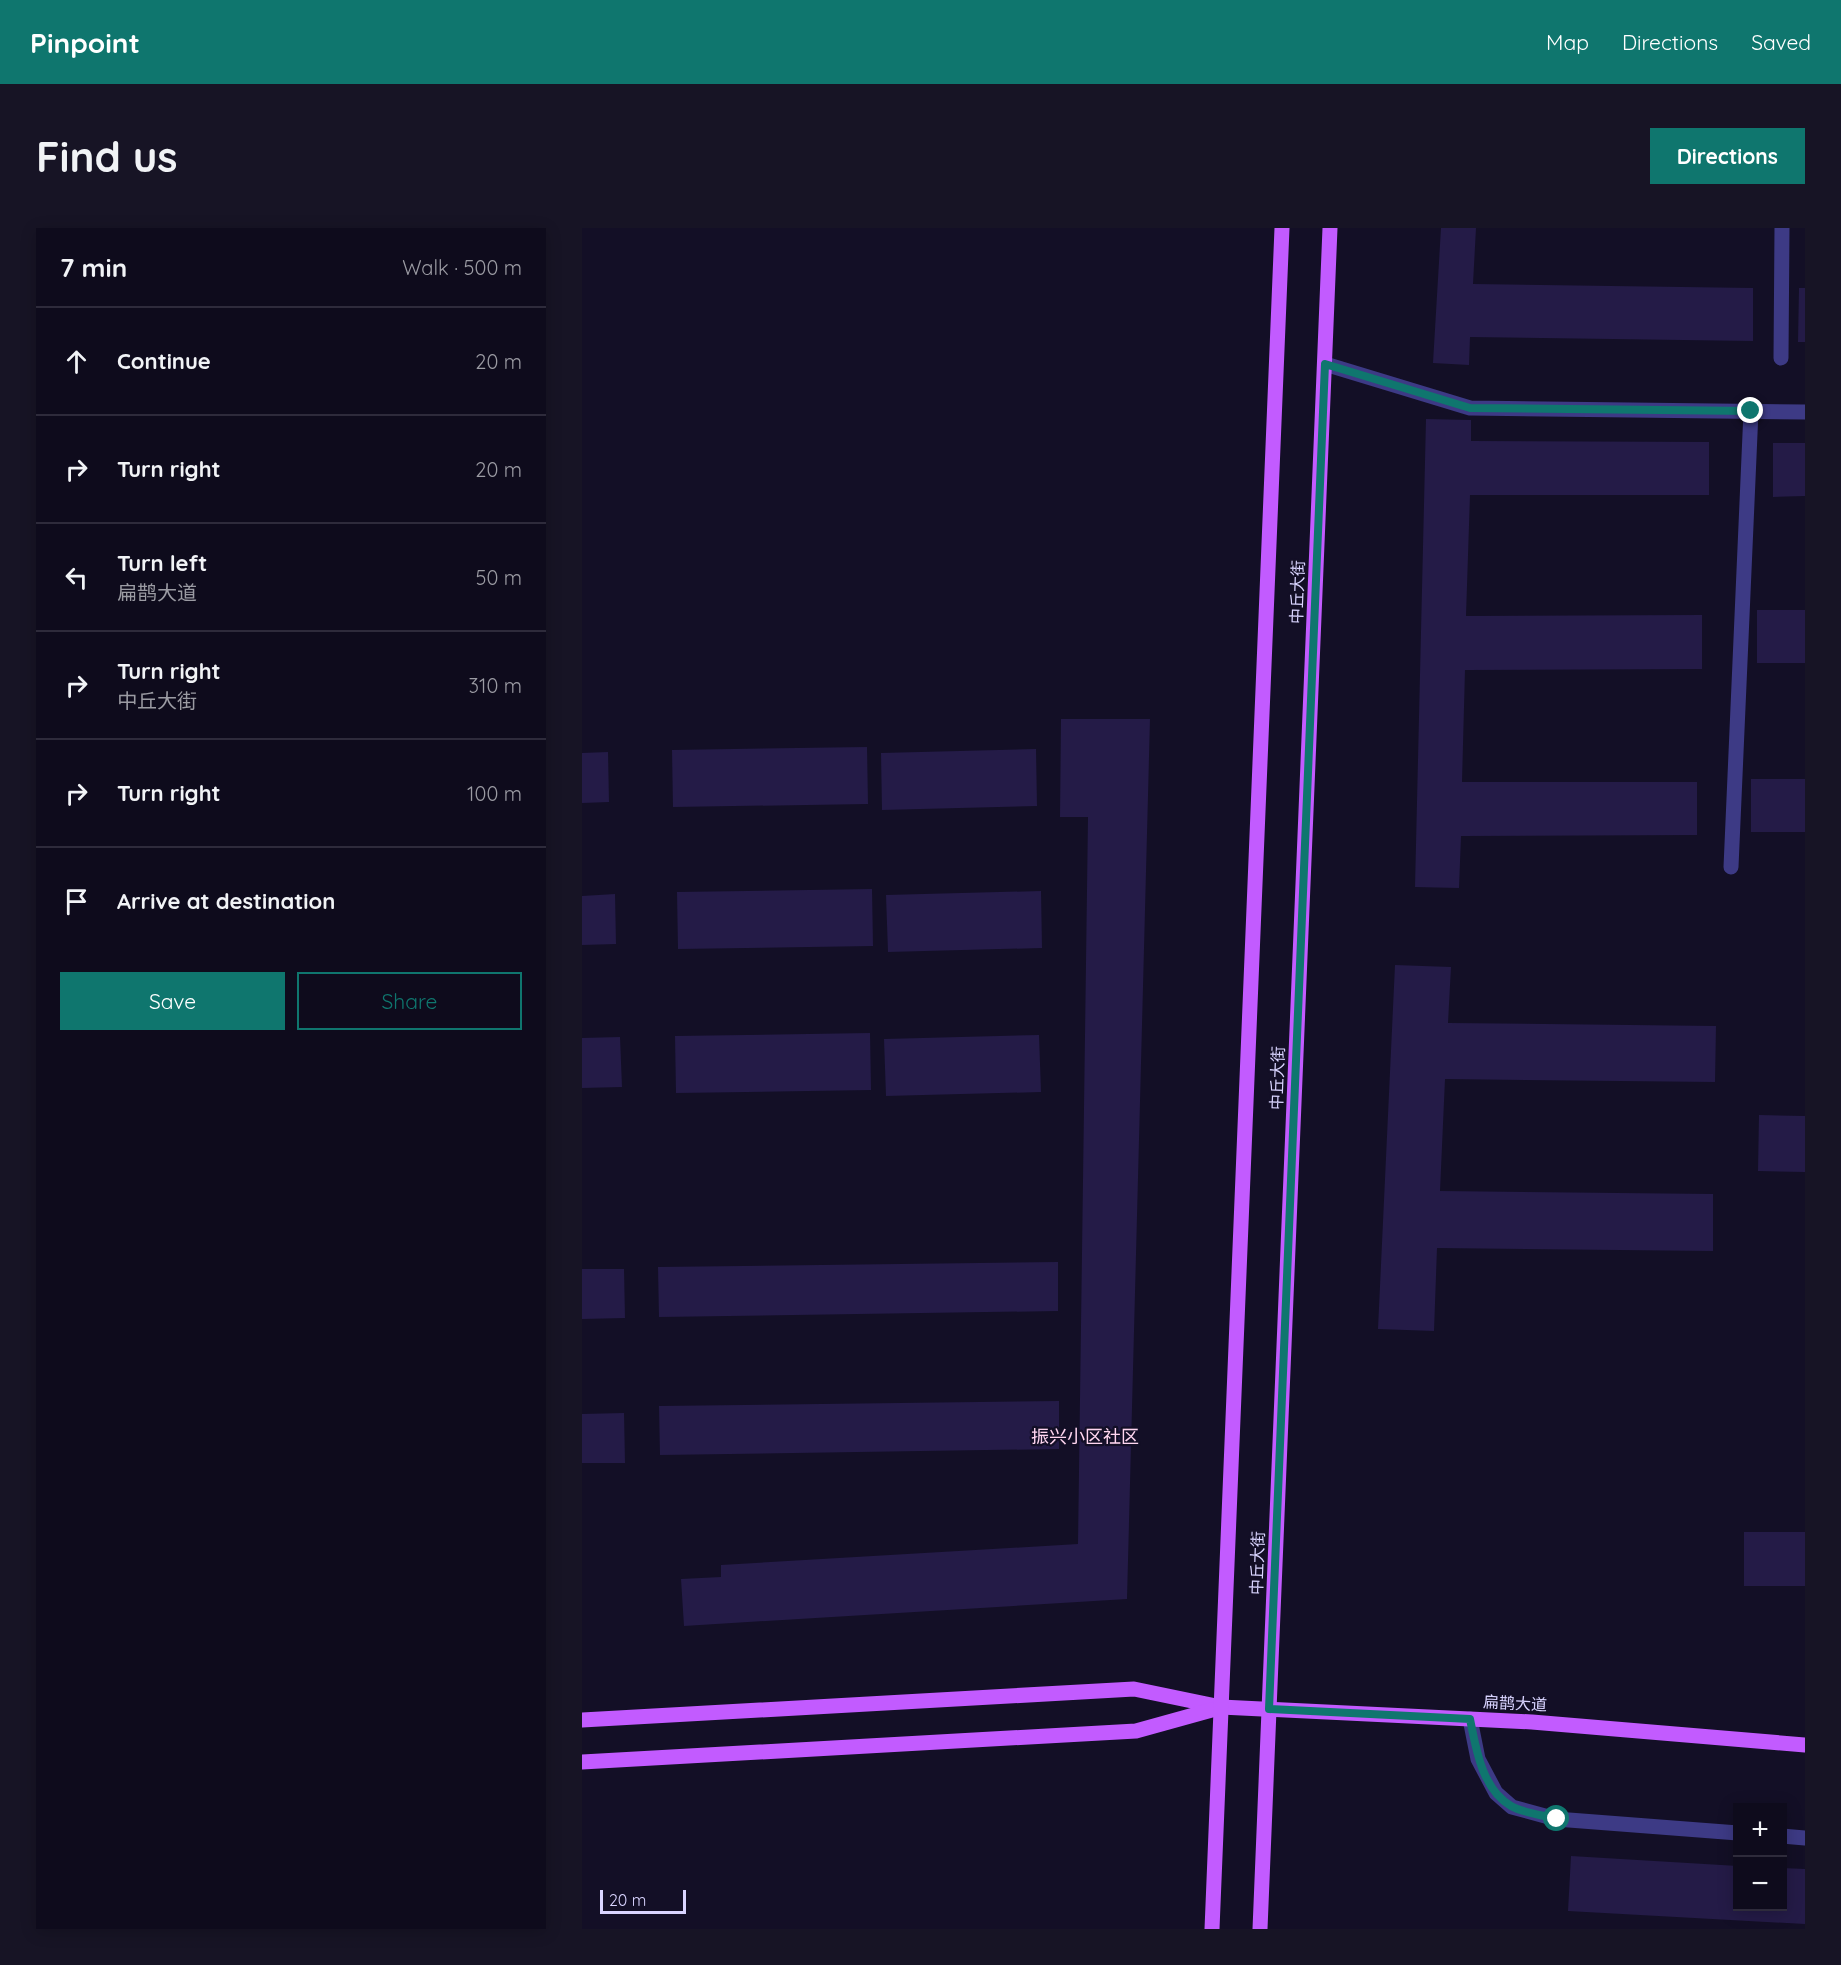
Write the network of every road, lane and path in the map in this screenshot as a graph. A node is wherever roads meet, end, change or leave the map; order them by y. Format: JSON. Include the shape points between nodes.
{"nodes":[{"id":1,"x":1282,"y":228,"type":"edge"},
{"id":2,"x":1330,"y":228,"type":"edge"},
{"id":3,"x":1782,"y":228,"type":"edge"},
{"id":4,"x":1781,"y":358,"type":"dead end"},
{"id":5,"x":1325,"y":364,"type":"junction"},
{"id":6,"x":1751,"y":411,"type":"junction"},
{"id":7,"x":1805,"y":412,"type":"edge"},
{"id":8,"x":1731,"y":867,"type":"dead end"},
{"id":9,"x":1221,"y":1707,"type":"junction"},
{"id":10,"x":1269,"y":1709,"type":"junction"},
{"id":11,"x":1470,"y":1719,"type":"junction"},
{"id":12,"x":582,"y":1720,"type":"edge"},
{"id":13,"x":1805,"y":1745,"type":"edge"},
{"id":14,"x":582,"y":1762,"type":"edge"},
{"id":15,"x":1733,"y":1833,"type":"edge"},
{"id":16,"x":1787,"y":1836,"type":"edge"},
{"id":17,"x":1805,"y":1838,"type":"edge"},
{"id":18,"x":1212,"y":1929,"type":"edge"},
{"id":19,"x":1260,"y":1929,"type":"edge"}],
"edges":[{"from":1,"to":9,"type":"main road","name":"中丘大街"},
{"from":2,"to":5,"type":"main road","name":"中丘大街"},
{"from":3,"to":4,"type":"lane"},
{"from":5,"to":6,"type":"lane","via":[[1470,408]]},
{"from":5,"to":10,"type":"main road","name":"中丘大街"},
{"from":6,"to":7,"type":"lane"},
{"from":6,"to":8,"type":"lane"},
{"from":9,"to":10,"type":"main road","name":"扁鹊大道"},
{"from":9,"to":12,"type":"main road","via":[[1134,1689]]},
{"from":9,"to":14,"type":"main road","via":[[1136,1731]]},
{"from":9,"to":18,"type":"main road","name":"中丘大街"},
{"from":10,"to":11,"type":"main road","name":"扁鹊大道"},
{"from":10,"to":19,"type":"main road","name":"中丘大街"},
{"from":11,"to":13,"type":"main road","name":"扁鹊大道"},
{"from":11,"to":15,"type":"lane","via":[[1478,1760],[1496,1793],[1512,1807],[1557,1819]]},
{"from":16,"to":17,"type":"lane"}]}
